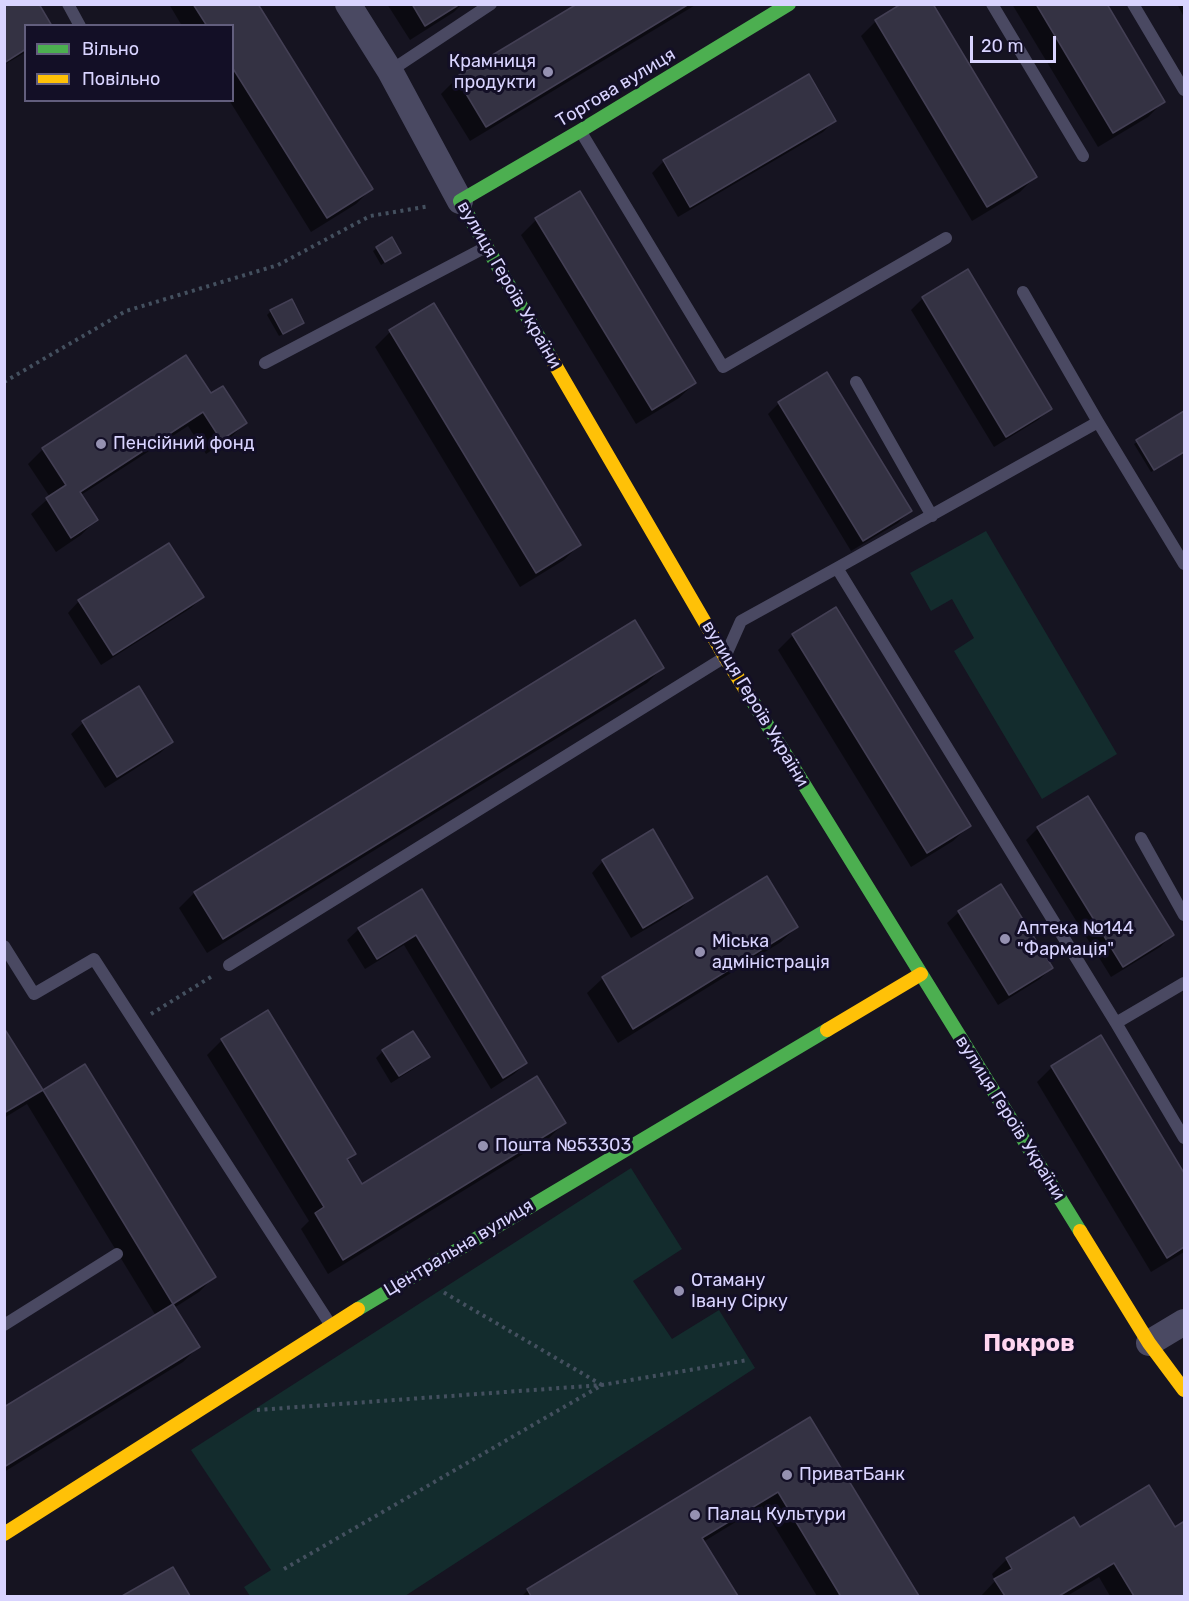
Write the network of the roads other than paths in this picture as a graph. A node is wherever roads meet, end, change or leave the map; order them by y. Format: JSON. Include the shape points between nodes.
{"nodes":[{"id":1,"x":68,"y":4,"type":"edge"},
{"id":2,"x":348,"y":4,"type":"edge"},
{"id":3,"x":491,"y":4,"type":"edge"},
{"id":4,"x":789,"y":4,"type":"edge"},
{"id":5,"x":992,"y":4,"type":"edge"},
{"id":6,"x":1133,"y":4,"type":"edge"},
{"id":7,"x":79,"y":24,"type":"edge"},
{"id":8,"x":390,"y":70,"type":"junction"},
{"id":9,"x":1185,"y":90,"type":"edge"},
{"id":10,"x":580,"y":131,"type":"junction"},
{"id":11,"x":1083,"y":156,"type":"dead end"},
{"id":12,"x":460,"y":201,"type":"junction"},
{"id":13,"x":946,"y":238,"type":"dead end"},
{"id":14,"x":487,"y":247,"type":"junction"},
{"id":15,"x":1023,"y":292,"type":"dead end"},
{"id":16,"x":265,"y":363,"type":"dead end"},
{"id":17,"x":856,"y":382,"type":"dead end"},
{"id":18,"x":1098,"y":422,"type":"junction"},
{"id":19,"x":932,"y":516,"type":"junction"},
{"id":20,"x":1185,"y":564,"type":"edge"},
{"id":21,"x":837,"y":568,"type":"junction"},
{"id":22,"x":725,"y":657,"type":"junction"},
{"id":23,"x":1141,"y":838,"type":"dead end"},
{"id":24,"x":1185,"y":915,"type":"edge"},
{"id":25,"x":4,"y":946,"type":"edge"},
{"id":26,"x":230,"y":965,"type":"road end"},
{"id":27,"x":921,"y":974,"type":"junction"},
{"id":28,"x":1185,"y":982,"type":"edge"},
{"id":29,"x":1116,"y":1023,"type":"junction"},
{"id":30,"x":1185,"y":1138,"type":"edge"},
{"id":31,"x":117,"y":1254,"type":"dead end"},
{"id":32,"x":1185,"y":1322,"type":"edge"},
{"id":33,"x":4,"y":1325,"type":"edge"},
{"id":34,"x":330,"y":1325,"type":"junction"},
{"id":35,"x":1149,"y":1343,"type":"junction"},
{"id":36,"x":1185,"y":1390,"type":"edge"},
{"id":37,"x":4,"y":1534,"type":"edge"}],
"edges":[{"from":1,"to":7,"type":"lane"},
{"from":2,"to":8,"type":"street","name":"вулиця Героїв України"},
{"from":3,"to":8,"type":"lane"},
{"from":4,"to":10,"type":"street","name":"Торгова вулиця"},
{"from":5,"to":11,"type":"lane"},
{"from":6,"to":9,"type":"lane"},
{"from":8,"to":12,"type":"street","name":"вулиця Героїв України"},
{"from":10,"to":12,"type":"street","name":"Торгова вулиця"},
{"from":10,"to":13,"type":"lane","via":[[723,367]]},
{"from":12,"to":14,"type":"street","name":"вулиця Героїв України"},
{"from":14,"to":16,"type":"lane"},
{"from":14,"to":22,"type":"street","name":"вулиця Героїв України"},
{"from":15,"to":18,"type":"lane"},
{"from":17,"to":19,"type":"lane"},
{"from":18,"to":19,"type":"lane"},
{"from":18,"to":20,"type":"lane"},
{"from":19,"to":21,"type":"lane"},
{"from":21,"to":22,"type":"lane","via":[[741,621]]},
{"from":21,"to":29,"type":"lane"},
{"from":22,"to":26,"type":"lane"},
{"from":22,"to":27,"type":"street","name":"вулиця Героїв України"},
{"from":23,"to":24,"type":"lane"},
{"from":25,"to":34,"type":"lane","via":[[34,994],[94,959]]},
{"from":27,"to":34,"type":"street","name":"Центральна вулиця"},
{"from":27,"to":35,"type":"street","name":"вулиця Героїв України"},
{"from":28,"to":29,"type":"lane"},
{"from":29,"to":30,"type":"lane"},
{"from":31,"to":33,"type":"lane"},
{"from":32,"to":35,"type":"street"},
{"from":34,"to":37,"type":"street","name":"Центральна вулиця"},
{"from":35,"to":36,"type":"street","name":"вулиця Героїв України"}]}
